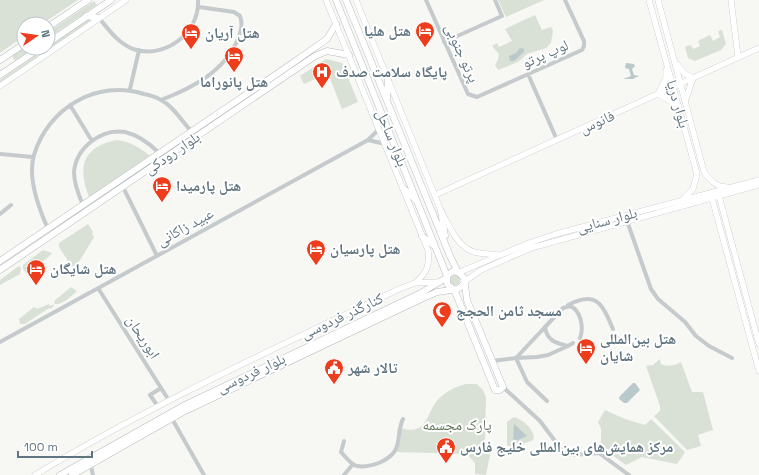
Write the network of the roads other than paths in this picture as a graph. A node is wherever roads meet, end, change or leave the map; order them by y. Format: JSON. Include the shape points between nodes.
{"nodes":[{"id":1,"x":88,"y":0,"type":"edge"},
{"id":2,"x":110,"y":0,"type":"edge"},
{"id":3,"x":126,"y":0,"type":"edge"},
{"id":4,"x":198,"y":0,"type":"edge"},
{"id":5,"x":326,"y":0,"type":"edge"},
{"id":6,"x":336,"y":0,"type":"edge"},
{"id":7,"x":346,"y":0,"type":"edge"},
{"id":8,"x":356,"y":0,"type":"edge"},
{"id":9,"x":426,"y":0,"type":"edge"},
{"id":10,"x":495,"y":0,"type":"edge"},
{"id":11,"x":565,"y":0,"type":"edge"},
{"id":12,"x":648,"y":0,"type":"edge"},
{"id":13,"x":658,"y":0,"type":"edge"},
{"id":14,"x":731,"y":0,"type":"edge"},
{"id":15,"x":199,"y":7,"type":"junction"},
{"id":16,"x":86,"y":16,"type":"junction"},
{"id":17,"x":99,"y":18,"type":"junction"},
{"id":18,"x":56,"y":22,"type":"edge"},
{"id":19,"x":336,"y":24,"type":"junction"},
{"id":20,"x":56,"y":37,"type":"edge"},
{"id":21,"x":324,"y":41,"type":"junction"},
{"id":22,"x":444,"y":42,"type":"junction"},
{"id":23,"x":759,"y":48,"type":"edge"},
{"id":24,"x":16,"y":49,"type":"edge"},
{"id":25,"x":139,"y":50,"type":"junction"},
{"id":26,"x":327,"y":51,"type":"junction"},
{"id":27,"x":349,"y":55,"type":"junction"},
{"id":28,"x":28,"y":56,"type":"edge"},
{"id":29,"x":738,"y":57,"type":"junction"},
{"id":30,"x":2,"y":58,"type":"edge"},
{"id":31,"x":676,"y":63,"type":"junction"},
{"id":32,"x":667,"y":65,"type":"junction"},
{"id":33,"x":12,"y":67,"type":"junction"},
{"id":34,"x":528,"y":74,"type":"junction"},
{"id":35,"x":0,"y":75,"type":"edge"},
{"id":36,"x":693,"y":78,"type":"junction"},
{"id":37,"x":388,"y":80,"type":"junction"},
{"id":38,"x":681,"y":83,"type":"junction"},
{"id":39,"x":0,"y":86,"type":"edge"},
{"id":40,"x":673,"y":87,"type":"junction"},
{"id":41,"x":130,"y":89,"type":"junction"},
{"id":42,"x":468,"y":94,"type":"joint"},
{"id":43,"x":658,"y":94,"type":"junction"},
{"id":44,"x":162,"y":100,"type":"junction"},
{"id":45,"x":387,"y":100,"type":"junction"},
{"id":46,"x":685,"y":101,"type":"junction"},
{"id":47,"x":70,"y":105,"type":"junction"},
{"id":48,"x":679,"y":106,"type":"junction"},
{"id":49,"x":379,"y":129,"type":"junction"},
{"id":50,"x":191,"y":131,"type":"junction"},
{"id":51,"x":368,"y":140,"type":"junction"},
{"id":52,"x":557,"y":140,"type":"junction"},
{"id":53,"x":92,"y":141,"type":"junction"},
{"id":54,"x":385,"y":144,"type":"junction"},
{"id":55,"x":0,"y":154,"type":"edge"},
{"id":56,"x":159,"y":154,"type":"junction"},
{"id":57,"x":34,"y":157,"type":"junction"},
{"id":58,"x":759,"y":180,"type":"edge"},
{"id":59,"x":759,"y":185,"type":"edge"},
{"id":60,"x":122,"y":187,"type":"junction"},
{"id":61,"x":732,"y":187,"type":"junction"},
{"id":62,"x":404,"y":189,"type":"junction"},
{"id":63,"x":435,"y":195,"type":"junction"},
{"id":64,"x":719,"y":196,"type":"junction"},
{"id":65,"x":712,"y":198,"type":"junction"},
{"id":66,"x":418,"y":201,"type":"junction"},
{"id":67,"x":679,"y":201,"type":"junction"},
{"id":68,"x":11,"y":205,"type":"dead end"},
{"id":69,"x":83,"y":205,"type":"junction"},
{"id":70,"x":441,"y":211,"type":"junction"},
{"id":71,"x":0,"y":214,"type":"edge"},
{"id":72,"x":627,"y":221,"type":"junction"},
{"id":73,"x":48,"y":229,"type":"junction"},
{"id":74,"x":422,"y":236,"type":"junction"},
{"id":75,"x":730,"y":239,"type":"junction"},
{"id":76,"x":723,"y":241,"type":"junction"},
{"id":77,"x":446,"y":246,"type":"junction"},
{"id":78,"x":435,"y":247,"type":"junction"},
{"id":79,"x":500,"y":255,"type":"junction"},
{"id":80,"x":157,"y":256,"type":"junction"},
{"id":81,"x":0,"y":261,"type":"edge"},
{"id":82,"x":0,"y":270,"type":"edge"},
{"id":83,"x":459,"y":272,"type":"junction"},
{"id":84,"x":447,"y":277,"type":"junction"},
{"id":85,"x":440,"y":282,"type":"junction"},
{"id":86,"x":415,"y":283,"type":"junction"},
{"id":87,"x":464,"y":283,"type":"junction"},
{"id":88,"x":98,"y":288,"type":"junction"},
{"id":89,"x":453,"y":289,"type":"junction"},
{"id":90,"x":563,"y":308,"type":"junction"},
{"id":91,"x":749,"y":309,"type":"junction"},
{"id":92,"x":742,"y":311,"type":"junction"},
{"id":93,"x":545,"y":327,"type":"junction"},
{"id":94,"x":613,"y":329,"type":"dead end"},
{"id":95,"x":580,"y":338,"type":"dead end"},
{"id":96,"x":0,"y":342,"type":"edge"},
{"id":97,"x":573,"y":343,"type":"dead end"},
{"id":98,"x":759,"y":344,"type":"edge"},
{"id":99,"x":568,"y":346,"type":"junction"},
{"id":100,"x":516,"y":358,"type":"junction"},
{"id":101,"x":732,"y":358,"type":"dead end"},
{"id":102,"x":492,"y":362,"type":"junction"},
{"id":103,"x":759,"y":371,"type":"edge"},
{"id":104,"x":503,"y":387,"type":"junction"},
{"id":105,"x":162,"y":388,"type":"junction"},
{"id":106,"x":168,"y":400,"type":"junction"},
{"id":107,"x":547,"y":401,"type":"dead end"},
{"id":108,"x":157,"y":405,"type":"junction"},
{"id":109,"x":170,"y":416,"type":"junction"},
{"id":110,"x":403,"y":419,"type":"dead end"},
{"id":111,"x":344,"y":441,"type":"dead end"},
{"id":112,"x":90,"y":461,"type":"junction"},
{"id":113,"x":353,"y":464,"type":"junction"},
{"id":114,"x":35,"y":475,"type":"edge"},
{"id":115,"x":60,"y":475,"type":"edge"},
{"id":116,"x":72,"y":475,"type":"edge"},
{"id":117,"x":93,"y":475,"type":"edge"},
{"id":118,"x":204,"y":475,"type":"edge"},
{"id":119,"x":344,"y":475,"type":"edge"},
{"id":120,"x":629,"y":475,"type":"edge"}],
"edges":[{"from":1,"to":18,"type":"main road"},
{"from":2,"to":16,"type":"main road"},
{"from":3,"to":17,"type":"street"},
{"from":4,"to":15,"type":"street"},
{"from":5,"to":19,"type":"street"},
{"from":6,"to":66,"type":"main road","name":"بلوار ساحل"},
{"from":7,"to":45,"type":"main road","name":"بلوار ساحل"},
{"from":8,"to":37,"type":"street"},
{"from":9,"to":22,"type":"street","name":"پرتو جنوبی"},
{"from":10,"to":22,"type":"street","via":[[502,16]]},
{"from":11,"to":34,"type":"street","name":"لوپ پرتو","via":[[584,41],[584,48]]},
{"from":12,"to":32,"type":"street","name":"بلوار دریا"},
{"from":13,"to":31,"type":"street","name":"بلوار دریا"},
{"from":14,"to":29,"type":"street"},
{"from":15,"to":25,"type":"street","via":[[194,22],[181,39],[161,50]]},
{"from":15,"to":44,"type":"street","via":[[234,12],[240,16],[243,23],[238,38],[229,56],[204,79]]},
{"from":16,"to":17,"type":"main road"},
{"from":16,"to":20,"type":"main road"},
{"from":17,"to":25,"type":"street","via":[[117,39]]},
{"from":17,"to":39,"type":"street"},
{"from":19,"to":21,"type":"main road","name":"بلوار رودکی","via":[[330,36]]},
{"from":19,"to":27,"type":"street"},
{"from":21,"to":26,"type":"main road","via":[[329,46]]},
{"from":21,"to":50,"type":"main road","name":"بلوار رودکی"},
{"from":22,"to":42,"type":"street","name":"پرتو جنوبی"},
{"from":23,"to":29,"type":"street","name":"فانوس"},
{"from":24,"to":30,"type":"main road"},
{"from":25,"to":41,"type":"street"},
{"from":26,"to":27,"type":"main road"},
{"from":26,"to":60,"type":"main road","name":"بلوار رودکی","via":[[315,56]]},
{"from":27,"to":49,"type":"street"},
{"from":28,"to":33,"type":"main road"},
{"from":29,"to":36,"type":"street","name":"فانوس"},
{"from":30,"to":33,"type":"main road"},
{"from":31,"to":36,"type":"street","via":[[684,73]]},
{"from":31,"to":38,"type":"street","name":"بلوار دریا"},
{"from":32,"to":40,"type":"street","name":"بلوار دریا"},
{"from":32,"to":43,"type":"street","via":[[666,78]]},
{"from":33,"to":35,"type":"main road"},
{"from":34,"to":42,"type":"street","name":"لوپ پرتو","via":[[477,97]]},
{"from":34,"to":52,"type":"street"},
{"from":36,"to":38,"type":"street","name":"فانوس"},
{"from":36,"to":46,"type":"street"},
{"from":37,"to":45,"type":"main road"},
{"from":37,"to":63,"type":"street"},
{"from":38,"to":40,"type":"street","name":"فانوس"},
{"from":38,"to":46,"type":"street","name":"بلوار دریا"},
{"from":40,"to":43,"type":"street","name":"فانوس"},
{"from":40,"to":48,"type":"street","name":"بلوار دریا"},
{"from":41,"to":44,"type":"street"},
{"from":41,"to":47,"type":"street","via":[[98,92]]},
{"from":43,"to":48,"type":"street"},
{"from":43,"to":52,"type":"street","name":"فانوس"},
{"from":44,"to":50,"type":"street"},
{"from":45,"to":77,"type":"main road","name":"بلوار ساحل"},
{"from":46,"to":61,"type":"street","name":"بلوار دریا","via":[[704,172],[718,186]]},
{"from":47,"to":53,"type":"street"},
{"from":47,"to":57,"type":"street","via":[[44,132]]},
{"from":48,"to":67,"type":"street","name":"بلوار دریا","via":[[697,174],[693,189]]},
{"from":49,"to":51,"type":"street","name":"عبید زاکانی"},
{"from":49,"to":54,"type":"street"},
{"from":50,"to":56,"type":"main road","name":"بلوار رودکی"},
{"from":51,"to":54,"type":"street"},
{"from":51,"to":80,"type":"street","name":"عبید زاکانی"},
{"from":52,"to":63,"type":"street","name":"فانوس"},
{"from":53,"to":56,"type":"street","via":[[107,134],[125,132],[147,143]]},
{"from":53,"to":69,"type":"street","via":[[80,155],[74,173]]},
{"from":54,"to":62,"type":"street"},
{"from":55,"to":57,"type":"street"},
{"from":56,"to":69,"type":"main road","name":"بلوار رودکی"},
{"from":57,"to":73,"type":"street","via":[[36,201]]},
{"from":58,"to":61,"type":"street","name":"بلوار سنایی"},
{"from":59,"to":64,"type":"street","name":"بلوار سنایی"},
{"from":60,"to":80,"type":"street"},
{"from":60,"to":82,"type":"main road","name":"بلوار رودکی"},
{"from":61,"to":67,"type":"street","name":"بلوار سنایی"},
{"from":62,"to":66,"type":"main road"},
{"from":62,"to":74,"type":"street"},
{"from":63,"to":70,"type":"street"},
{"from":64,"to":65,"type":"street","name":"بلوار سنایی"},
{"from":64,"to":75,"type":"street"},
{"from":65,"to":72,"type":"street","name":"بلوار سنایی"},
{"from":65,"to":76,"type":"street"},
{"from":66,"to":78,"type":"main road","name":"بلوار ساحل"},
{"from":67,"to":79,"type":"street","name":"بلوار سنایی","via":[[556,234]]},
{"from":68,"to":71,"type":"street"},
{"from":69,"to":73,"type":"main road","name":"بلوار رودکی"},
{"from":70,"to":77,"type":"main road"},
{"from":70,"to":79,"type":"street","via":[[458,240],[469,250]]},
{"from":72,"to":87,"type":"street","name":"بلوار سنایی","via":[[531,248],[488,267]]},
{"from":72,"to":101,"type":"street","via":[[651,289],[658,299],[685,322],[696,336]]},
{"from":73,"to":81,"type":"main road","name":"بلوار رودکی"},
{"from":74,"to":78,"type":"main road"},
{"from":74,"to":86,"type":"street","via":[[430,261],[423,277]]},
{"from":75,"to":76,"type":"street"},
{"from":75,"to":91,"type":"street"},
{"from":76,"to":92,"type":"street"},
{"from":77,"to":83,"type":"main road","name":"بلوار ساحل"},
{"from":78,"to":84,"type":"main road","name":"بلوار ساحل"},
{"from":79,"to":83,"type":"street","name":"بلوار سنایی"},
{"from":80,"to":88,"type":"street","name":"عبید زاکانی"},
{"from":83,"to":84,"type":"main road","via":[[453,271]]},
{"from":83,"to":87,"type":"main road","via":[[463,275]]},
{"from":84,"to":85,"type":"main road","name":"بلوار فردوسی"},
{"from":84,"to":89,"type":"main road","via":[[447,284]]},
{"from":85,"to":86,"type":"street","name":"کنارگذر فردوسی"},
{"from":85,"to":109,"type":"main road","name":"بلوار فردوسی"},
{"from":86,"to":106,"type":"street","name":"کنارگذر فردوسی"},
{"from":87,"to":89,"type":"main road","via":[[460,288]]},
{"from":87,"to":102,"type":"main road"},
{"from":88,"to":96,"type":"street","name":"عبید زاکانی"},
{"from":88,"to":105,"type":"street","name":"ابوریحان"},
{"from":89,"to":104,"type":"main road","via":[[495,390]]},
{"from":89,"to":109,"type":"main road","name":"بلوار فردوسی","via":[[421,299]]},
{"from":90,"to":93,"type":"street"},
{"from":90,"to":94,"type":"street","via":[[584,299],[596,300],[602,305]]},
{"from":90,"to":95,"type":"street","via":[[570,306],[577,312],[582,323]]},
{"from":91,"to":92,"type":"street"},
{"from":91,"to":98,"type":"street"},
{"from":92,"to":103,"type":"street"},
{"from":93,"to":99,"type":"street","via":[[548,338]]},
{"from":93,"to":100,"type":"street"},
{"from":97,"to":99,"type":"street"},
{"from":99,"to":100,"type":"street","via":[[548,355]]},
{"from":100,"to":102,"type":"street"},
{"from":100,"to":107,"type":"street","via":[[527,382]]},
{"from":102,"to":104,"type":"main road"},
{"from":104,"to":120,"type":"street","via":[[540,421],[564,453],[599,453]]},
{"from":105,"to":106,"type":"street","name":"ابوریحان"},
{"from":105,"to":108,"type":"street","via":[[150,395]]},
{"from":106,"to":108,"type":"street","name":"کنارگذر فردوسی"},
{"from":108,"to":114,"type":"street","name":"کنارگذر فردوسی"},
{"from":109,"to":112,"type":"main road","name":"بلوار فردوسی"},
{"from":109,"to":118,"type":"street"},
{"from":110,"to":113,"type":"street","via":[[399,427],[398,443],[390,456],[375,464]]},
{"from":111,"to":113,"type":"street","via":[[341,452]]},
{"from":112,"to":115,"type":"main road","name":"بلوار فردوسی"},
{"from":112,"to":116,"type":"main road","name":"بلوار فردوسی"},
{"from":112,"to":117,"type":"street"},
{"from":113,"to":119,"type":"street"}]}
